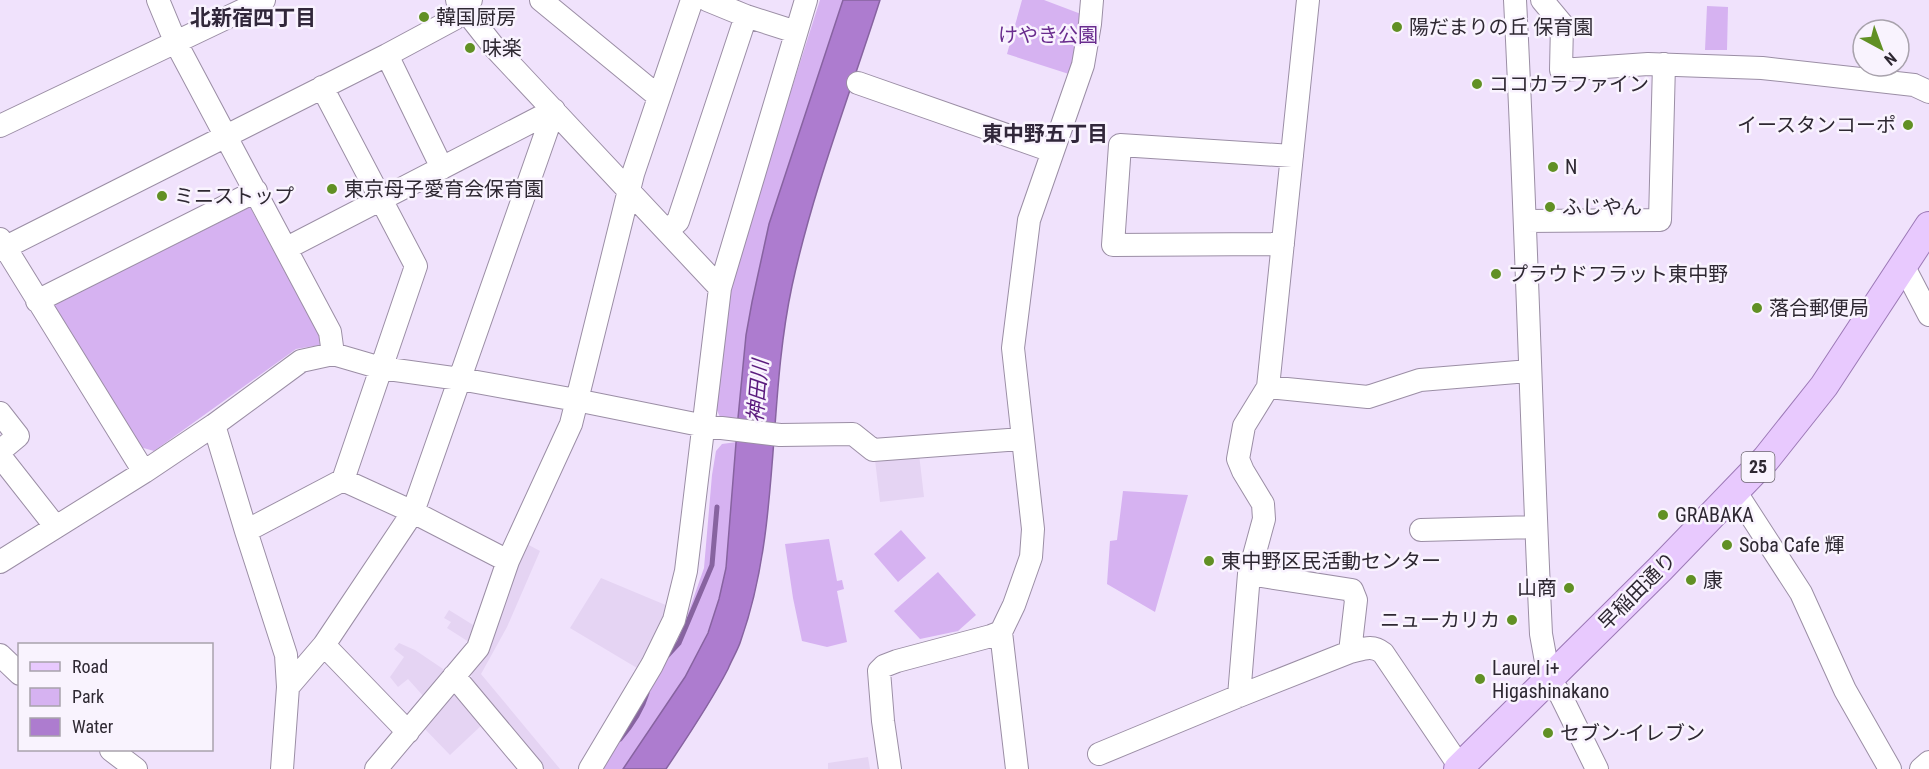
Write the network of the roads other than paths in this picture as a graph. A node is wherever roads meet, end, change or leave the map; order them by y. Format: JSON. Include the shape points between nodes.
{"nodes":[{"id":1,"x":158,"y":0,"type":"edge"},
{"id":2,"x":264,"y":0,"type":"edge"},
{"id":3,"x":542,"y":0,"type":"edge"},
{"id":4,"x":692,"y":0,"type":"edge"},
{"id":5,"x":706,"y":0,"type":"edge"},
{"id":6,"x":806,"y":0,"type":"edge"},
{"id":7,"x":1308,"y":0,"type":"edge"},
{"id":8,"x":1515,"y":0,"type":"edge"},
{"id":9,"x":1542,"y":0,"type":"edge"},
{"id":10,"x":1085,"y":1,"type":"edge"},
{"id":11,"x":464,"y":3,"type":"edge"},
{"id":12,"x":746,"y":16,"type":"junction"},
{"id":13,"x":796,"y":32,"type":"junction"},
{"id":14,"x":175,"y":41,"type":"junction"},
{"id":15,"x":387,"y":55,"type":"junction"},
{"id":16,"x":1664,"y":64,"type":"junction"},
{"id":17,"x":858,"y":83,"type":"dead end"},
{"id":18,"x":322,"y":87,"type":"junction"},
{"id":19,"x":1929,"y":92,"type":"edge"},
{"id":20,"x":659,"y":97,"type":"junction"},
{"id":21,"x":554,"y":110,"type":"junction"},
{"id":22,"x":0,"y":126,"type":"edge"},
{"id":23,"x":226,"y":137,"type":"junction"},
{"id":24,"x":1052,"y":151,"type":"junction"},
{"id":25,"x":1292,"y":156,"type":"junction"},
{"id":26,"x":442,"y":168,"type":"junction"},
{"id":27,"x":629,"y":190,"type":"junction"},
{"id":28,"x":256,"y":191,"type":"junction"},
{"id":29,"x":381,"y":199,"type":"junction"},
{"id":30,"x":1525,"y":221,"type":"junction"},
{"id":31,"x":1929,"y":226,"type":"edge"},
{"id":32,"x":667,"y":231,"type":"junction"},
{"id":33,"x":1283,"y":244,"type":"junction"},
{"id":34,"x":1,"y":246,"type":"edge"},
{"id":35,"x":287,"y":248,"type":"junction"},
{"id":36,"x":1904,"y":267,"type":"junction"},
{"id":37,"x":720,"y":288,"type":"junction"},
{"id":38,"x":37,"y":301,"type":"junction"},
{"id":39,"x":1929,"y":315,"type":"edge"},
{"id":40,"x":333,"y":354,"type":"junction"},
{"id":41,"x":381,"y":368,"type":"junction"},
{"id":42,"x":1530,"y":371,"type":"junction"},
{"id":43,"x":460,"y":379,"type":"junction"},
{"id":44,"x":1268,"y":387,"type":"junction"},
{"id":45,"x":576,"y":400,"type":"junction"},
{"id":46,"x":0,"y":413,"type":"edge"},
{"id":47,"x":214,"y":425,"type":"junction"},
{"id":48,"x":705,"y":426,"type":"junction"},
{"id":49,"x":1022,"y":439,"type":"junction"},
{"id":50,"x":0,"y":451,"type":"edge"},
{"id":51,"x":0,"y":456,"type":"edge"},
{"id":52,"x":144,"y":472,"type":"junction"},
{"id":53,"x":343,"y":480,"type":"junction"},
{"id":54,"x":1735,"y":491,"type":"junction"},
{"id":55,"x":413,"y":512,"type":"junction"},
{"id":56,"x":55,"y":526,"type":"junction"},
{"id":57,"x":1536,"y":527,"type":"junction"},
{"id":58,"x":246,"y":531,"type":"junction"},
{"id":59,"x":1421,"y":531,"type":"dead end"},
{"id":60,"x":508,"y":561,"type":"junction"},
{"id":61,"x":0,"y":562,"type":"edge"},
{"id":62,"x":1249,"y":574,"type":"junction"},
{"id":63,"x":1001,"y":632,"type":"junction"},
{"id":64,"x":324,"y":645,"type":"junction"},
{"id":65,"x":1350,"y":652,"type":"junction"},
{"id":66,"x":454,"y":676,"type":"junction"},
{"id":67,"x":1550,"y":678,"type":"junction"},
{"id":68,"x":288,"y":687,"type":"junction"},
{"id":69,"x":1239,"y":696,"type":"junction"},
{"id":70,"x":408,"y":732,"type":"junction"},
{"id":71,"x":112,"y":751,"type":"edge"},
{"id":72,"x":1099,"y":754,"type":"dead end"},
{"id":73,"x":1929,"y":762,"type":"edge"},
{"id":74,"x":1459,"y":768,"type":"edge"},
{"id":75,"x":136,"y":769,"type":"edge"},
{"id":76,"x":282,"y":769,"type":"edge"},
{"id":77,"x":376,"y":769,"type":"edge"},
{"id":78,"x":532,"y":769,"type":"edge"},
{"id":79,"x":590,"y":769,"type":"edge"},
{"id":80,"x":890,"y":769,"type":"edge"},
{"id":81,"x":1017,"y":769,"type":"edge"},
{"id":82,"x":1597,"y":769,"type":"edge"},
{"id":83,"x":1890,"y":769,"type":"edge"},
{"id":84,"x":1921,"y":769,"type":"edge"}],
"edges":[{"from":1,"to":14,"type":"street"},
{"from":2,"to":14,"type":"street"},
{"from":3,"to":20,"type":"street"},
{"from":4,"to":20,"type":"street"},
{"from":5,"to":12,"type":"street"},
{"from":6,"to":13,"type":"street"},
{"from":7,"to":25,"type":"street"},
{"from":8,"to":30,"type":"street"},
{"from":9,"to":16,"type":"street","via":[[1562,24],[1562,70]]},
{"from":10,"to":24,"type":"street","via":[[1090,24],[1083,65]]},
{"from":11,"to":15,"type":"street","via":[[454,19]]},
{"from":11,"to":21,"type":"street","via":[[494,47]]},
{"from":12,"to":13,"type":"street"},
{"from":12,"to":32,"type":"street","via":[[678,221]]},
{"from":13,"to":37,"type":"street"},
{"from":14,"to":22,"type":"street"},
{"from":14,"to":23,"type":"street"},
{"from":15,"to":18,"type":"street"},
{"from":15,"to":26,"type":"street"},
{"from":16,"to":19,"type":"street","via":[[1762,68],[1914,85]]},
{"from":16,"to":30,"type":"street","via":[[1660,220]]},
{"from":17,"to":24,"type":"street"},
{"from":18,"to":23,"type":"street"},
{"from":18,"to":29,"type":"street"},
{"from":20,"to":27,"type":"street"},
{"from":21,"to":26,"type":"street"},
{"from":21,"to":27,"type":"street"},
{"from":21,"to":43,"type":"street"},
{"from":23,"to":28,"type":"street"},
{"from":23,"to":34,"type":"street"},
{"from":24,"to":49,"type":"street","via":[[1029,220],[1013,348]]},
{"from":25,"to":33,"type":"street"},
{"from":25,"to":33,"type":"street","via":[[1120,145],[1113,245]]},
{"from":26,"to":29,"type":"street"},
{"from":27,"to":32,"type":"street"},
{"from":27,"to":45,"type":"street"},
{"from":28,"to":35,"type":"street"},
{"from":28,"to":38,"type":"street"},
{"from":29,"to":35,"type":"street"},
{"from":29,"to":41,"type":"street","via":[[416,266]]},
{"from":30,"to":42,"type":"street"},
{"from":31,"to":36,"type":"main road","name":"早稲田通り","number":"25"},
{"from":32,"to":37,"type":"street"},
{"from":33,"to":44,"type":"street"},
{"from":34,"to":38,"type":"street"},
{"from":35,"to":40,"type":"street","via":[[330,332]]},
{"from":36,"to":39,"type":"street"},
{"from":36,"to":54,"type":"main road","name":"早稲田通り","number":"25","via":[[1811,404]]},
{"from":37,"to":48,"type":"street"},
{"from":38,"to":52,"type":"street"},
{"from":40,"to":41,"type":"street"},
{"from":40,"to":47,"type":"street","via":[[301,361]]},
{"from":41,"to":43,"type":"street"},
{"from":41,"to":53,"type":"street"},
{"from":42,"to":44,"type":"street","via":[[1420,380],[1368,397]]},
{"from":42,"to":57,"type":"street"},
{"from":43,"to":45,"type":"street"},
{"from":43,"to":55,"type":"street"},
{"from":44,"to":62,"type":"street","via":[[1244,426],[1238,459],[1263,504],[1264,519]]},
{"from":45,"to":48,"type":"street"},
{"from":45,"to":60,"type":"street","via":[[571,424]]},
{"from":46,"to":50,"type":"street","via":[[18,436]]},
{"from":47,"to":52,"type":"street"},
{"from":47,"to":58,"type":"street"},
{"from":48,"to":49,"type":"street","via":[[776,435],[854,434],[873,450]]},
{"from":48,"to":79,"type":"street","via":[[687,571],[674,620]]},
{"from":49,"to":63,"type":"street","via":[[1033,529],[1031,557]]},
{"from":51,"to":56,"type":"street"},
{"from":52,"to":56,"type":"street"},
{"from":53,"to":55,"type":"street"},
{"from":53,"to":58,"type":"street"},
{"from":54,"to":67,"type":"main road","name":"早稲田通り","number":"25"},
{"from":54,"to":83,"type":"street","via":[[1802,593],[1845,690]]},
{"from":55,"to":60,"type":"street"},
{"from":55,"to":64,"type":"street"},
{"from":56,"to":61,"type":"street"},
{"from":57,"to":59,"type":"street"},
{"from":57,"to":67,"type":"street","via":[[1541,634]]},
{"from":58,"to":68,"type":"street","via":[[286,655]]},
{"from":60,"to":66,"type":"street","via":[[478,648]]},
{"from":62,"to":65,"type":"street","via":[[1352,590],[1356,600]]},
{"from":62,"to":69,"type":"street"},
{"from":63,"to":80,"type":"street","via":[[897,661],[879,671]]},
{"from":63,"to":81,"type":"street"},
{"from":64,"to":68,"type":"street"},
{"from":64,"to":70,"type":"street"},
{"from":65,"to":69,"type":"street"},
{"from":65,"to":74,"type":"street","via":[[1376,647],[1383,652]]},
{"from":66,"to":70,"type":"street"},
{"from":66,"to":78,"type":"street"},
{"from":67,"to":74,"type":"main road","name":"早稲田通り","number":"25"},
{"from":67,"to":82,"type":"street"},
{"from":68,"to":76,"type":"street"},
{"from":69,"to":72,"type":"street"},
{"from":70,"to":77,"type":"street"},
{"from":71,"to":75,"type":"street"},
{"from":73,"to":84,"type":"street"}]}
